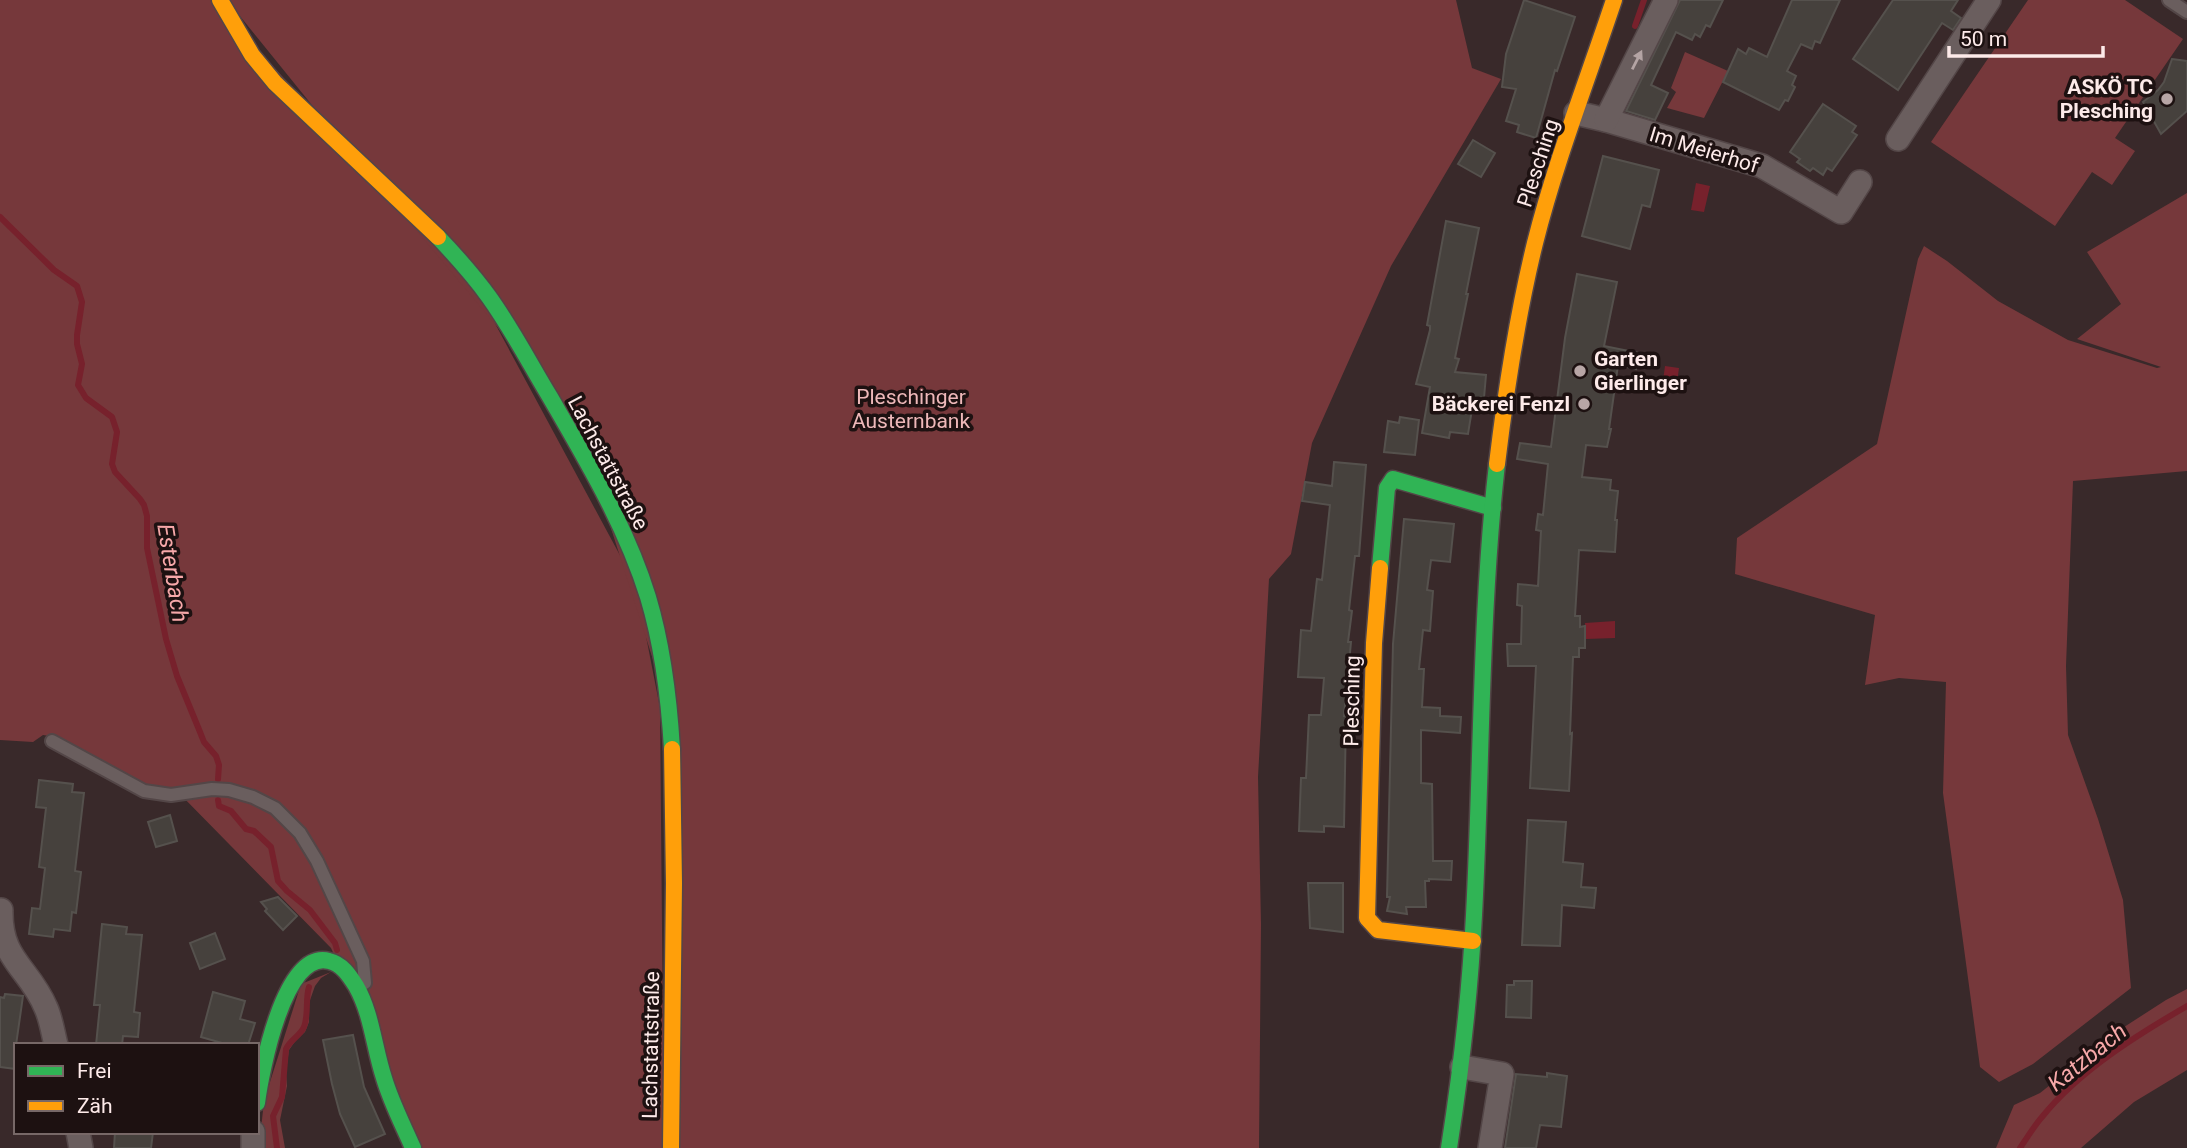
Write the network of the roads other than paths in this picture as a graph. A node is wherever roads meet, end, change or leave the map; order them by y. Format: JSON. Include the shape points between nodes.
{"nodes":[{"id":1,"x":220,"y":0,"type":"edge"},
{"id":2,"x":1614,"y":0,"type":"edge"},
{"id":3,"x":1666,"y":0,"type":"edge"},
{"id":4,"x":1989,"y":0,"type":"edge"},
{"id":5,"x":2169,"y":0,"type":"edge"},
{"id":6,"x":2187,"y":12,"type":"edge"},
{"id":7,"x":1576,"y":113,"type":"junction"},
{"id":8,"x":1606,"y":120,"type":"junction"},
{"id":9,"x":1898,"y":139,"type":"dead end"},
{"id":10,"x":1860,"y":182,"type":"dead end"},
{"id":11,"x":1493,"y":508,"type":"junction"},
{"id":12,"x":52,"y":741,"type":"dead end"},
{"id":13,"x":1,"y":910,"type":"edge"},
{"id":14,"x":1473,"y":941,"type":"junction"},
{"id":15,"x":366,"y":1005,"type":"junction"},
{"id":16,"x":55,"y":1043,"type":"edge"},
{"id":17,"x":1462,"y":1067,"type":"junction"},
{"id":18,"x":259,"y":1091,"type":"edge"},
{"id":19,"x":414,"y":1148,"type":"edge"},
{"id":20,"x":671,"y":1148,"type":"edge"},
{"id":21,"x":1449,"y":1148,"type":"edge"},
{"id":22,"x":1490,"y":1148,"type":"edge"}],
"edges":[{"from":1,"to":20,"type":"street","name":"Lachstattstraße","via":[[252,55],[275,83],[439,237],[479,283],[516,338],[611,505],[641,576],[665,668],[672,758]]},
{"from":2,"to":7,"type":"street","name":"Plesching"},
{"from":8,"to":3,"type":"street","one_way":true},
{"from":4,"to":9,"type":"street"},
{"from":5,"to":6,"type":"lane"},
{"from":7,"to":8,"type":"street","name":"Im Meierhof"},
{"from":7,"to":11,"type":"street","name":"Plesching","via":[[1542,215],[1520,311]]},
{"from":8,"to":10,"type":"street","name":"Im Meierhof","via":[[1762,166],[1841,212]]},
{"from":11,"to":14,"type":"street","name":"Plesching"},
{"from":11,"to":14,"type":"street","name":"Plesching","via":[[1393,479],[1387,488],[1374,643],[1367,918],[1378,930]]},
{"from":12,"to":15,"type":"lane","via":[[144,791],[171,795],[229,790],[275,808],[300,833],[317,861],[349,930],[363,961]]},
{"from":13,"to":16,"type":"street","via":[[4,942],[46,1007]]},
{"from":14,"to":17,"type":"street","name":"Plesching"},
{"from":15,"to":18,"type":"street","via":[[342,966],[317,959],[304,967],[273,1030]]},
{"from":15,"to":19,"type":"street","via":[[383,1078]]},
{"from":17,"to":21,"type":"street","name":"Plesching"},
{"from":17,"to":22,"type":"street","via":[[1502,1074]]}]}
